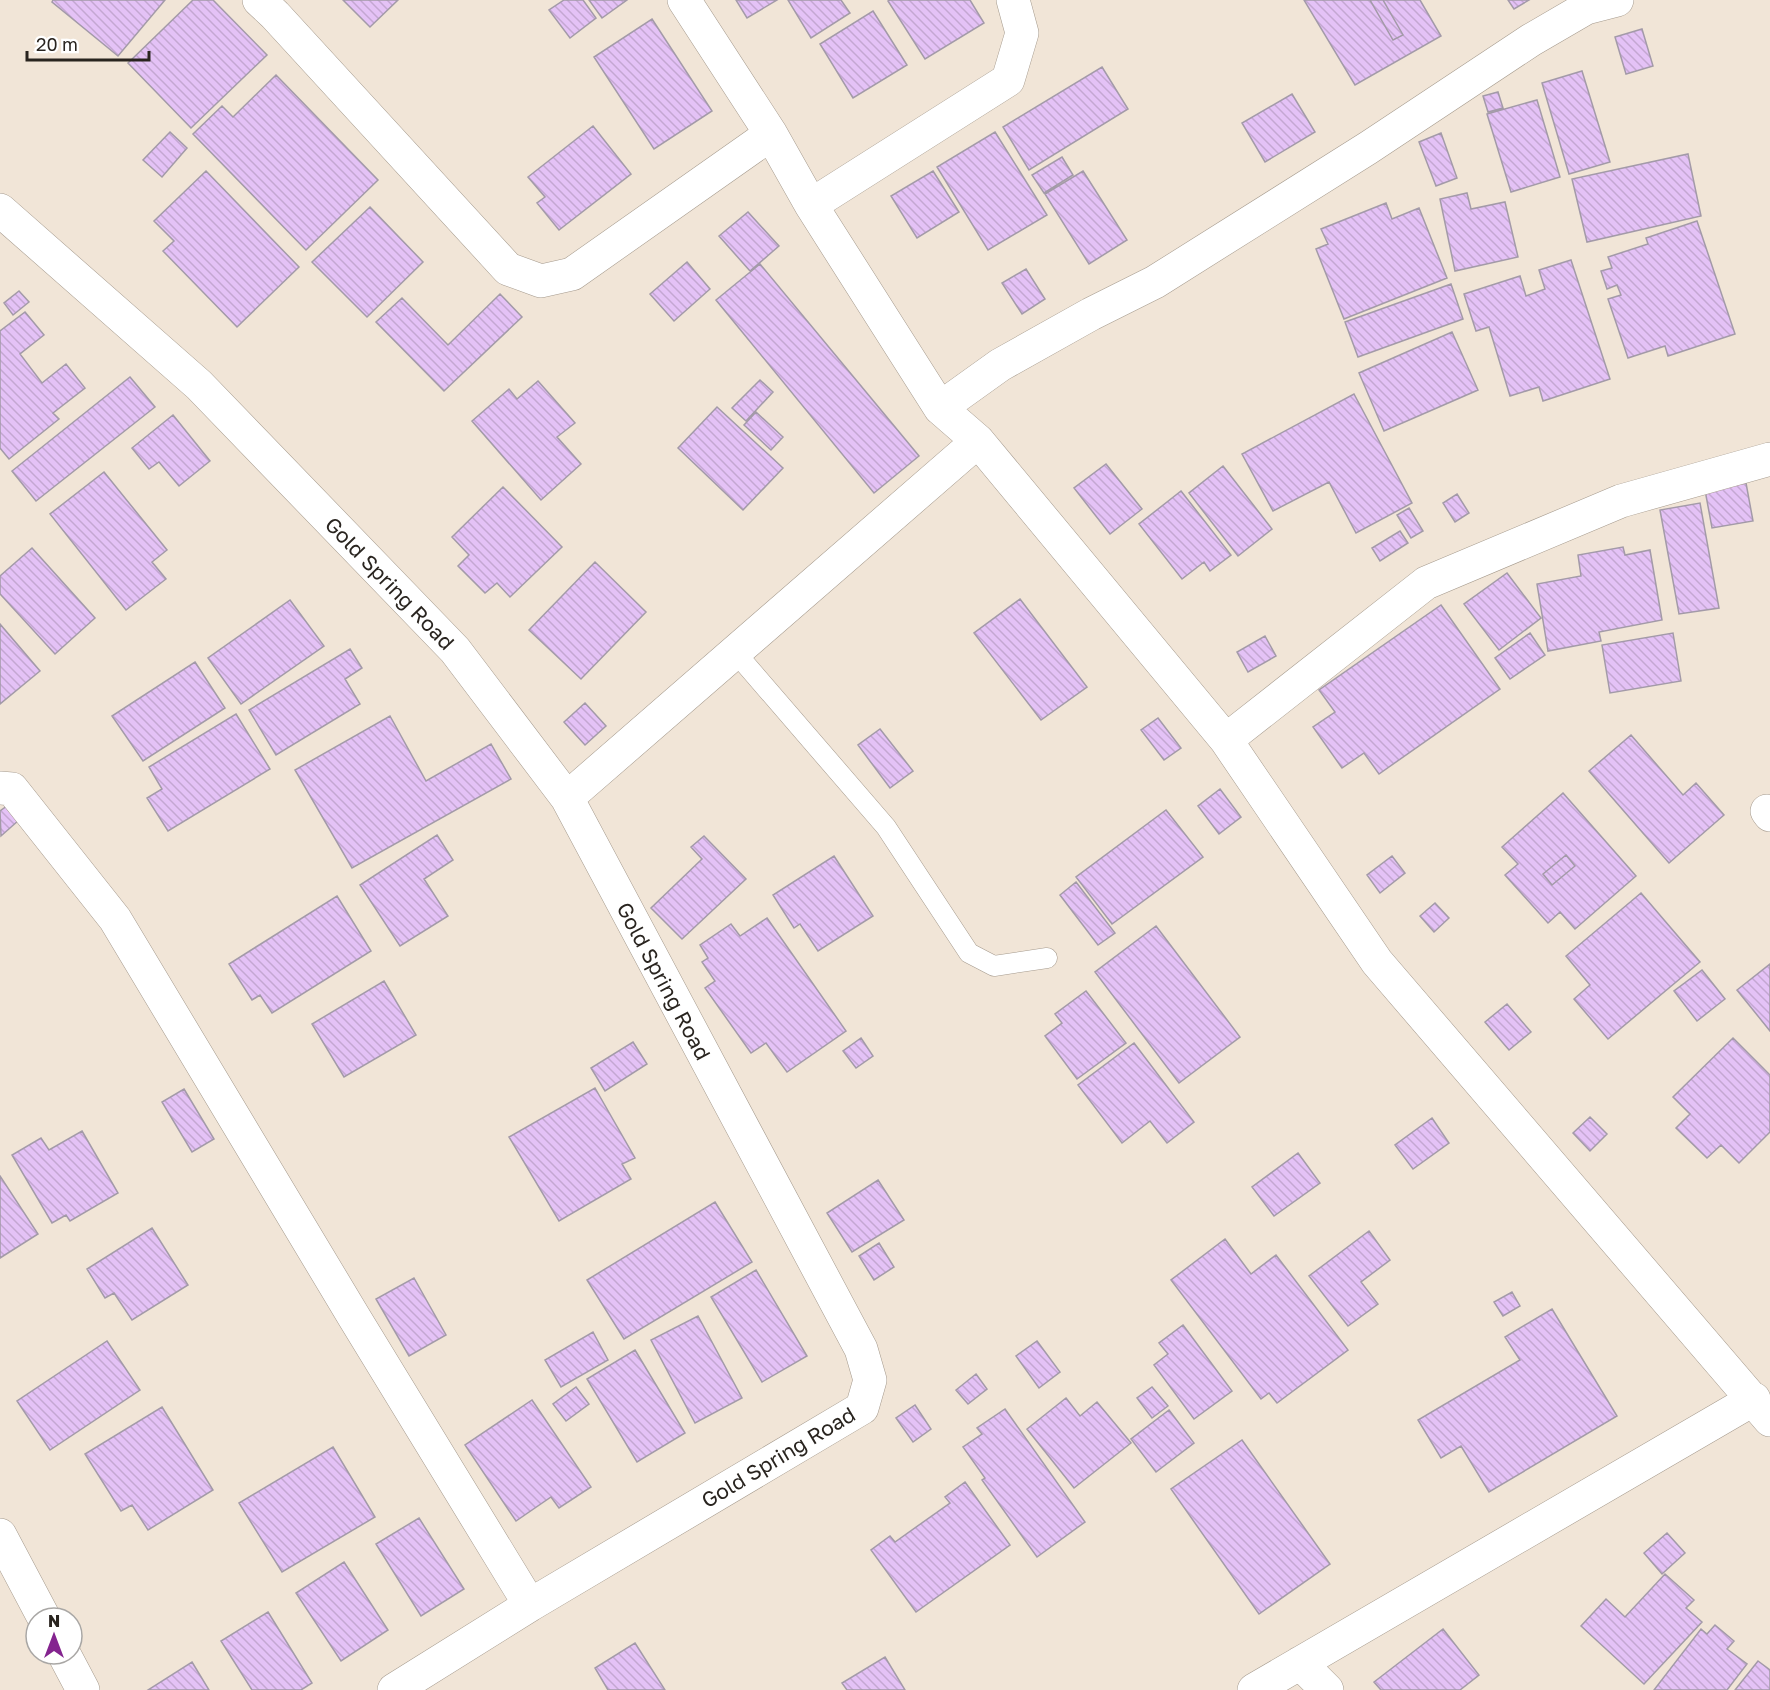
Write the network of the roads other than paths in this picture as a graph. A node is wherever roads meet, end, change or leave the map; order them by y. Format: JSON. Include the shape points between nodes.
{"nodes":[{"id":1,"x":259,"y":0,"type":"edge"},
{"id":2,"x":684,"y":0,"type":"edge"},
{"id":3,"x":1013,"y":0,"type":"edge"},
{"id":4,"x":1617,"y":0,"type":"edge"},
{"id":5,"x":1584,"y":4,"type":"edge"},
{"id":6,"x":771,"y":134,"type":"junction"},
{"id":7,"x":811,"y":205,"type":"junction"},
{"id":8,"x":0,"y":210,"type":"edge"},
{"id":9,"x":940,"y":408,"type":"junction"},
{"id":10,"x":978,"y":441,"type":"junction"},
{"id":11,"x":1770,"y":459,"type":"edge"},
{"id":12,"x":735,"y":652,"type":"junction"},
{"id":13,"x":1226,"y":740,"type":"junction"},
{"id":14,"x":0,"y":788,"type":"edge"},
{"id":15,"x":567,"y":798,"type":"junction"},
{"id":16,"x":1047,"y":958,"type":"dead end"},
{"id":17,"x":1762,"y":1410,"type":"edge"},
{"id":18,"x":0,"y":1536,"type":"edge"},
{"id":19,"x":530,"y":1605,"type":"junction"},
{"id":20,"x":38,"y":1606,"type":"edge"},
{"id":21,"x":1300,"y":1663,"type":"junction"},
{"id":22,"x":70,"y":1666,"type":"edge"},
{"id":23,"x":83,"y":1690,"type":"edge"},
{"id":24,"x":394,"y":1690,"type":"edge"},
{"id":25,"x":1254,"y":1690,"type":"edge"},
{"id":26,"x":1327,"y":1690,"type":"edge"}],
"edges":[{"from":1,"to":6,"type":"street","via":[[508,268],[541,281],[572,274]]},
{"from":2,"to":6,"type":"street"},
{"from":3,"to":7,"type":"street","via":[[1022,33],[1008,80]]},
{"from":4,"to":5,"type":"street"},
{"from":5,"to":9,"type":"street","via":[[1368,148],[1155,282],[1000,365]]},
{"from":6,"to":7,"type":"street"},
{"from":7,"to":9,"type":"street"},
{"from":8,"to":15,"type":"street","name":"Gold Spring Road","via":[[199,385],[455,650]]},
{"from":9,"to":10,"type":"street"},
{"from":10,"to":12,"type":"street"},
{"from":10,"to":13,"type":"street"},
{"from":11,"to":13,"type":"street","via":[[1620,501],[1426,583]]},
{"from":12,"to":15,"type":"street"},
{"from":12,"to":16,"type":"lane","via":[[886,827],[969,953],[994,966]]},
{"from":13,"to":17,"type":"street","via":[[1377,962]]},
{"from":14,"to":19,"type":"street","via":[[12,789],[115,919]]},
{"from":15,"to":19,"type":"street","name":"Gold Spring Road","via":[[861,1349],[870,1380],[862,1408]]},
{"from":17,"to":21,"type":"street"},
{"from":18,"to":20,"type":"street"},
{"from":19,"to":24,"type":"street","name":"Gold Spring Road"},
{"from":21,"to":25,"type":"street"},
{"from":21,"to":26,"type":"street"},
{"from":22,"to":23,"type":"street"}]}
